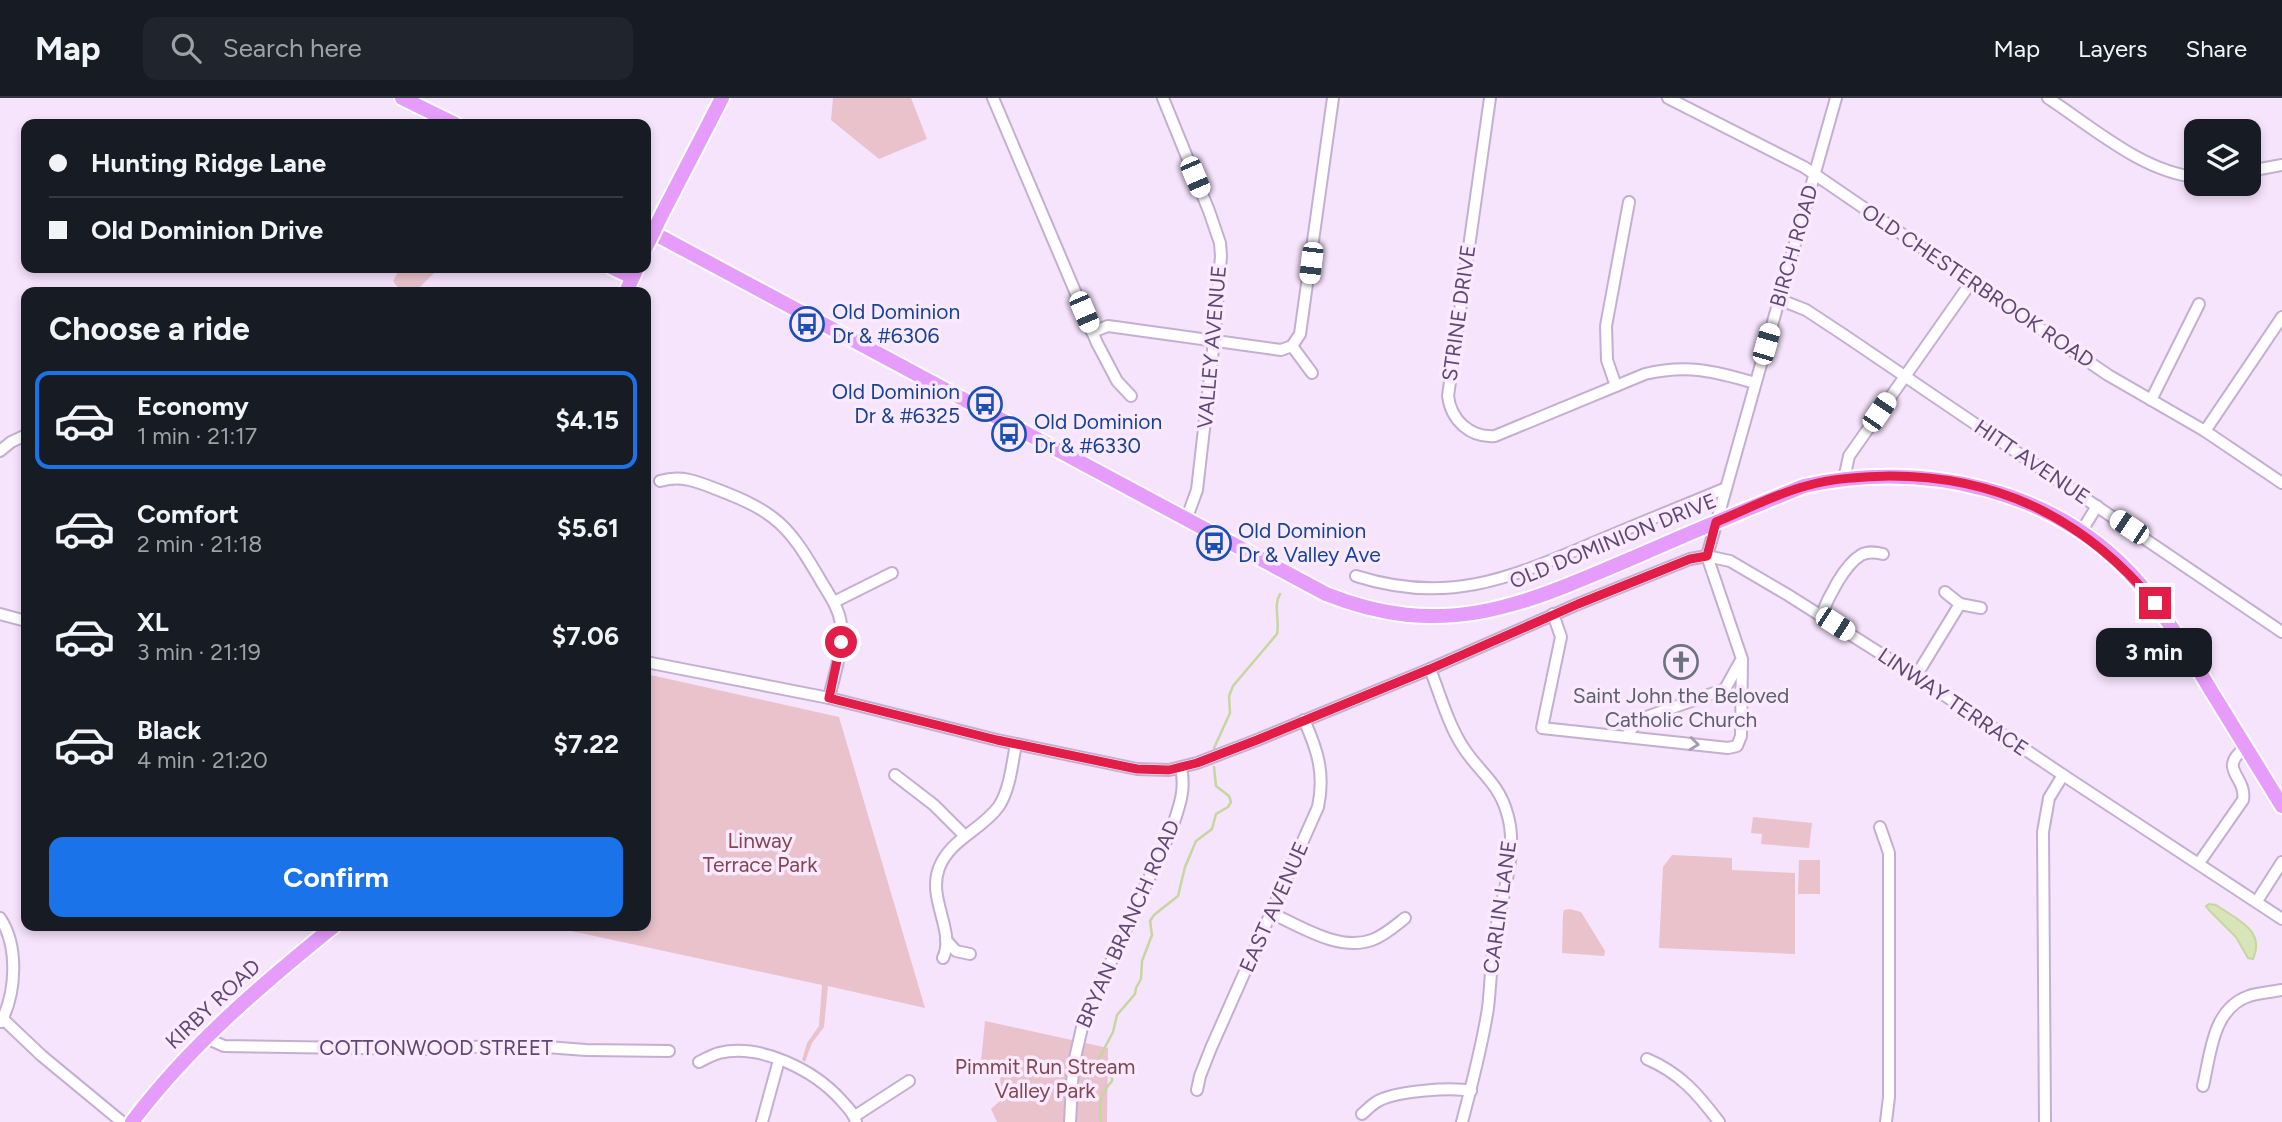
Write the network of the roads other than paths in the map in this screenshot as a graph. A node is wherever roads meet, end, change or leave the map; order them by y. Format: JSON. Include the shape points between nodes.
{"nodes":[{"id":1,"x":402,"y":98,"type":"edge"},
{"id":2,"x":722,"y":98,"type":"edge"},
{"id":3,"x":993,"y":98,"type":"edge"},
{"id":4,"x":1163,"y":98,"type":"edge"},
{"id":5,"x":1333,"y":98,"type":"edge"},
{"id":6,"x":1490,"y":98,"type":"edge"},
{"id":7,"x":1668,"y":98,"type":"edge"},
{"id":8,"x":1836,"y":98,"type":"edge"},
{"id":9,"x":2048,"y":98,"type":"edge"},
{"id":10,"x":446,"y":119,"type":"edge"},
{"id":11,"x":2282,"y":165,"type":"edge"},
{"id":12,"x":2261,"y":169,"type":"edge"},
{"id":13,"x":1815,"y":175,"type":"junction"},
{"id":14,"x":2184,"y":175,"type":"edge"},
{"id":15,"x":1629,"y":202,"type":"dead end"},
{"id":16,"x":651,"y":232,"type":"edge"},
{"id":17,"x":651,"y":237,"type":"edge"},
{"id":18,"x":1972,"y":281,"type":"junction"},
{"id":19,"x":1779,"y":299,"type":"junction"},
{"id":20,"x":2199,"y":304,"type":"dead end"},
{"id":21,"x":2281,"y":321,"type":"edge"},
{"id":22,"x":1092,"y":332,"type":"junction"},
{"id":23,"x":1214,"y":341,"type":"junction"},
{"id":24,"x":1292,"y":346,"type":"junction"},
{"id":25,"x":1312,"y":373,"type":"dead end"},
{"id":26,"x":1905,"y":376,"type":"junction"},
{"id":27,"x":1755,"y":383,"type":"junction"},
{"id":28,"x":1616,"y":386,"type":"junction"},
{"id":29,"x":1131,"y":396,"type":"dead end"},
{"id":30,"x":2151,"y":400,"type":"junction"},
{"id":31,"x":2205,"y":431,"type":"junction"},
{"id":32,"x":21,"y":437,"type":"edge"},
{"id":33,"x":0,"y":451,"type":"edge"},
{"id":34,"x":1844,"y":479,"type":"junction"},
{"id":35,"x":660,"y":481,"type":"dead end"},
{"id":36,"x":2282,"y":483,"type":"edge"},
{"id":37,"x":1726,"y":488,"type":"junction"},
{"id":38,"x":2097,"y":506,"type":"junction"},
{"id":39,"x":1186,"y":520,"type":"junction"},
{"id":40,"x":1716,"y":522,"type":"junction"},
{"id":41,"x":2081,"y":532,"type":"junction"},
{"id":42,"x":1883,"y":554,"type":"dead end"},
{"id":43,"x":1707,"y":556,"type":"junction"},
{"id":44,"x":892,"y":573,"type":"dead end"},
{"id":45,"x":1356,"y":576,"type":"dead end"},
{"id":46,"x":1945,"y":592,"type":"dead end"},
{"id":47,"x":834,"y":602,"type":"junction"},
{"id":48,"x":1960,"y":604,"type":"junction"},
{"id":49,"x":1981,"y":608,"type":"dead end"},
{"id":50,"x":0,"y":614,"type":"edge"},
{"id":51,"x":1553,"y":614,"type":"junction"},
{"id":52,"x":1821,"y":616,"type":"junction"},
{"id":53,"x":21,"y":620,"type":"edge"},
{"id":54,"x":2282,"y":632,"type":"edge"},
{"id":55,"x":1742,"y":659,"type":"junction"},
{"id":56,"x":651,"y":663,"type":"edge"},
{"id":57,"x":1430,"y":669,"type":"junction"},
{"id":58,"x":1916,"y":676,"type":"junction"},
{"id":59,"x":829,"y":698,"type":"junction"},
{"id":60,"x":1304,"y":720,"type":"junction"},
{"id":61,"x":1626,"y":737,"type":"junction"},
{"id":62,"x":1016,"y":744,"type":"junction"},
{"id":63,"x":2246,"y":747,"type":"junction"},
{"id":64,"x":1181,"y":768,"type":"junction"},
{"id":65,"x":895,"y":775,"type":"dead end"},
{"id":66,"x":2063,"y":775,"type":"junction"},
{"id":67,"x":2282,"y":806,"type":"edge"},
{"id":68,"x":1880,"y":827,"type":"dead end"},
{"id":69,"x":965,"y":836,"type":"junction"},
{"id":70,"x":2282,"y":862,"type":"edge"},
{"id":71,"x":2199,"y":863,"type":"junction"},
{"id":72,"x":2257,"y":901,"type":"junction"},
{"id":73,"x":1271,"y":913,"type":"junction"},
{"id":74,"x":0,"y":918,"type":"edge"},
{"id":75,"x":1405,"y":918,"type":"dead end"},
{"id":76,"x":2282,"y":919,"type":"edge"},
{"id":77,"x":328,"y":931,"type":"edge"},
{"id":78,"x":946,"y":940,"type":"junction"},
{"id":79,"x":970,"y":954,"type":"dead end"},
{"id":80,"x":943,"y":958,"type":"dead end"},
{"id":81,"x":2282,"y":989,"type":"edge"},
{"id":82,"x":2,"y":1022,"type":"edge"},
{"id":83,"x":206,"y":1038,"type":"junction"},
{"id":84,"x":669,"y":1051,"type":"dead end"},
{"id":85,"x":1647,"y":1059,"type":"dead end"},
{"id":86,"x":779,"y":1060,"type":"junction"},
{"id":87,"x":699,"y":1062,"type":"dead end"},
{"id":88,"x":908,"y":1081,"type":"dead end"},
{"id":89,"x":2203,"y":1086,"type":"dead end"},
{"id":90,"x":1197,"y":1090,"type":"dead end"},
{"id":91,"x":1471,"y":1091,"type":"junction"},
{"id":92,"x":1362,"y":1114,"type":"dead end"},
{"id":93,"x":856,"y":1119,"type":"edge"},
{"id":94,"x":122,"y":1122,"type":"edge"},
{"id":95,"x":132,"y":1122,"type":"edge"},
{"id":96,"x":762,"y":1122,"type":"edge"},
{"id":97,"x":1070,"y":1122,"type":"edge"},
{"id":98,"x":1462,"y":1122,"type":"edge"},
{"id":99,"x":1719,"y":1122,"type":"edge"},
{"id":100,"x":1886,"y":1122,"type":"edge"},
{"id":101,"x":2045,"y":1122,"type":"edge"}],
"edges":[{"from":1,"to":10,"type":"main road"},
{"from":2,"to":17,"type":"main road","bridge":true},
{"from":3,"to":22,"type":"street"},
{"from":4,"to":23,"type":"street","name":"VALLEY AVENUE","via":[[1220,243]]},
{"from":5,"to":24,"type":"street","via":[[1300,334]]},
{"from":6,"to":28,"type":"street","name":"STRINE DRIVE","via":[[1448,396],[1453,414],[1478,435],[1495,436]]},
{"from":7,"to":13,"type":"street","name":"OLD CHESTERBROOK ROAD"},
{"from":8,"to":13,"type":"street","name":"BIRCH ROAD"},
{"from":9,"to":14,"type":"street","via":[[2140,160]]},
{"from":11,"to":12,"type":"street"},
{"from":13,"to":18,"type":"street","name":"OLD CHESTERBROOK ROAD"},
{"from":13,"to":19,"type":"street","name":"BIRCH ROAD"},
{"from":15,"to":28,"type":"street","via":[[1606,326],[1607,359]]},
{"from":16,"to":39,"type":"main road","name":"OLD DOMINION DRIVE"},
{"from":18,"to":26,"type":"street"},
{"from":18,"to":30,"type":"street","name":"OLD CHESTERBROOK ROAD"},
{"from":19,"to":26,"type":"street","name":"HITT AVENUE","via":[[1806,310]]},
{"from":19,"to":27,"type":"street","name":"BIRCH ROAD"},
{"from":20,"to":30,"type":"street"},
{"from":21,"to":31,"type":"street"},
{"from":22,"to":23,"type":"street","via":[[1108,326]]},
{"from":22,"to":29,"type":"street","via":[[1117,381]]},
{"from":23,"to":24,"type":"street","via":[[1281,350]]},
{"from":23,"to":39,"type":"street","name":"VALLEY AVENUE","via":[[1197,489]]},
{"from":24,"to":25,"type":"street"},
{"from":26,"to":34,"type":"street","via":[[1849,456]]},
{"from":26,"to":38,"type":"street","name":"HITT AVENUE"},
{"from":27,"to":28,"type":"street","name":"STRINE DRIVE","via":[[1682,368],[1645,374]]},
{"from":27,"to":37,"type":"street","name":"BIRCH ROAD"},
{"from":30,"to":31,"type":"street","name":"OLD CHESTERBROOK ROAD"},
{"from":31,"to":36,"type":"street","name":"OLD CHESTERBROOK ROAD"},
{"from":32,"to":33,"type":"street"},
{"from":34,"to":40,"type":"main road","name":"OLD DOMINION DRIVE","via":[[1804,486]]},
{"from":34,"to":41,"type":"main road","name":"OLD DOMINION DRIVE","via":[[1888,476],[1973,485],[2034,506]]},
{"from":35,"to":47,"type":"street","via":[[691,479],[775,517],[801,547]]},
{"from":37,"to":40,"type":"street","name":"BIRCH ROAD"},
{"from":37,"to":45,"type":"street","via":[[1492,582],[1423,589]]},
{"from":38,"to":41,"type":"street"},
{"from":38,"to":54,"type":"street","name":"HITT AVENUE"},
{"from":39,"to":40,"type":"main road","name":"OLD DOMINION DRIVE","via":[[1348,603],[1427,617],[1520,603]]},
{"from":40,"to":43,"type":"street","name":"BIRCH ROAD"},
{"from":41,"to":63,"type":"main road","name":"OLD DOMINION DRIVE","via":[[2120,564],[2155,603]]},
{"from":42,"to":52,"type":"street","via":[[1865,553],[1854,561],[1831,592]]},
{"from":43,"to":51,"type":"street"},
{"from":43,"to":52,"type":"street","name":"LINWAY TERRACE","via":[[1730,561]]},
{"from":43,"to":55,"type":"street"},
{"from":44,"to":47,"type":"street"},
{"from":46,"to":48,"type":"street"},
{"from":47,"to":59,"type":"street","via":[[841,638]]},
{"from":48,"to":49,"type":"street"},
{"from":48,"to":58,"type":"street"},
{"from":50,"to":53,"type":"street"},
{"from":51,"to":57,"type":"street"},
{"from":51,"to":61,"type":"street","via":[[1561,637],[1542,728]]},
{"from":52,"to":58,"type":"street","name":"LINWAY TERRACE"},
{"from":55,"to":61,"type":"street","via":[[1725,689],[1638,720]]},
{"from":61,"to":55,"type":"street","one_way":true,"via":[[1737,746]]},
{"from":56,"to":59,"type":"street"},
{"from":57,"to":60,"type":"street"},
{"from":57,"to":91,"type":"street","name":"CARLIN LANE","via":[[1456,736],[1497,789],[1510,826],[1510,856],[1493,948],[1488,1008]]},
{"from":58,"to":66,"type":"street","name":"LINWAY TERRACE"},
{"from":59,"to":62,"type":"street"},
{"from":60,"to":64,"type":"street"},
{"from":60,"to":73,"type":"street","name":"EAST AVENUE","via":[[1321,764],[1321,793]]},
{"from":62,"to":64,"type":"street","via":[[1137,769]]},
{"from":62,"to":69,"type":"street","via":[[1000,804]]},
{"from":63,"to":67,"type":"main road","name":"OLD DOMINION DRIVE"},
{"from":63,"to":71,"type":"street","via":[[2232,763],[2243,790],[2242,800]]},
{"from":64,"to":97,"type":"street","name":"BRYAN BRANCH ROAD","via":[[1183,794],[1172,828],[1083,1023],[1073,1067]]},
{"from":65,"to":69,"type":"street"},
{"from":66,"to":71,"type":"street","name":"LINWAY TERRACE"},
{"from":66,"to":101,"type":"street","via":[[2049,798],[2043,832]]},
{"from":68,"to":100,"type":"street","via":[[1889,853]]},
{"from":69,"to":78,"type":"street","via":[[949,850],[935,883]]},
{"from":70,"to":72,"type":"street"},
{"from":71,"to":72,"type":"street","name":"LINWAY TERRACE"},
{"from":72,"to":76,"type":"street","name":"LINWAY TERRACE"},
{"from":73,"to":75,"type":"street","via":[[1347,943],[1372,940]]},
{"from":73,"to":90,"type":"street","name":"EAST AVENUE"},
{"from":74,"to":82,"type":"street","via":[[9,935],[13,967]]},
{"from":77,"to":83,"type":"main road","name":"KIRBY ROAD"},
{"from":78,"to":79,"type":"street","via":[[956,950]]},
{"from":78,"to":80,"type":"street"},
{"from":81,"to":89,"type":"street","via":[[2246,997],[2223,1015]]},
{"from":82,"to":94,"type":"street"},
{"from":83,"to":84,"type":"street","name":"COTTONWOOD STREET","via":[[223,1046],[422,1049],[520,1045]]},
{"from":83,"to":95,"type":"main road","name":"KIRBY ROAD"},
{"from":85,"to":99,"type":"street","via":[[1689,1084]]},
{"from":86,"to":87,"type":"street","via":[[738,1052],[719,1053]]},
{"from":86,"to":93,"type":"street","via":[[818,1079]]},
{"from":86,"to":96,"type":"street"},
{"from":88,"to":93,"type":"street"},
{"from":91,"to":92,"type":"street","via":[[1449,1088],[1392,1096]]},
{"from":91,"to":98,"type":"street","name":"CARLIN LANE"}]}
